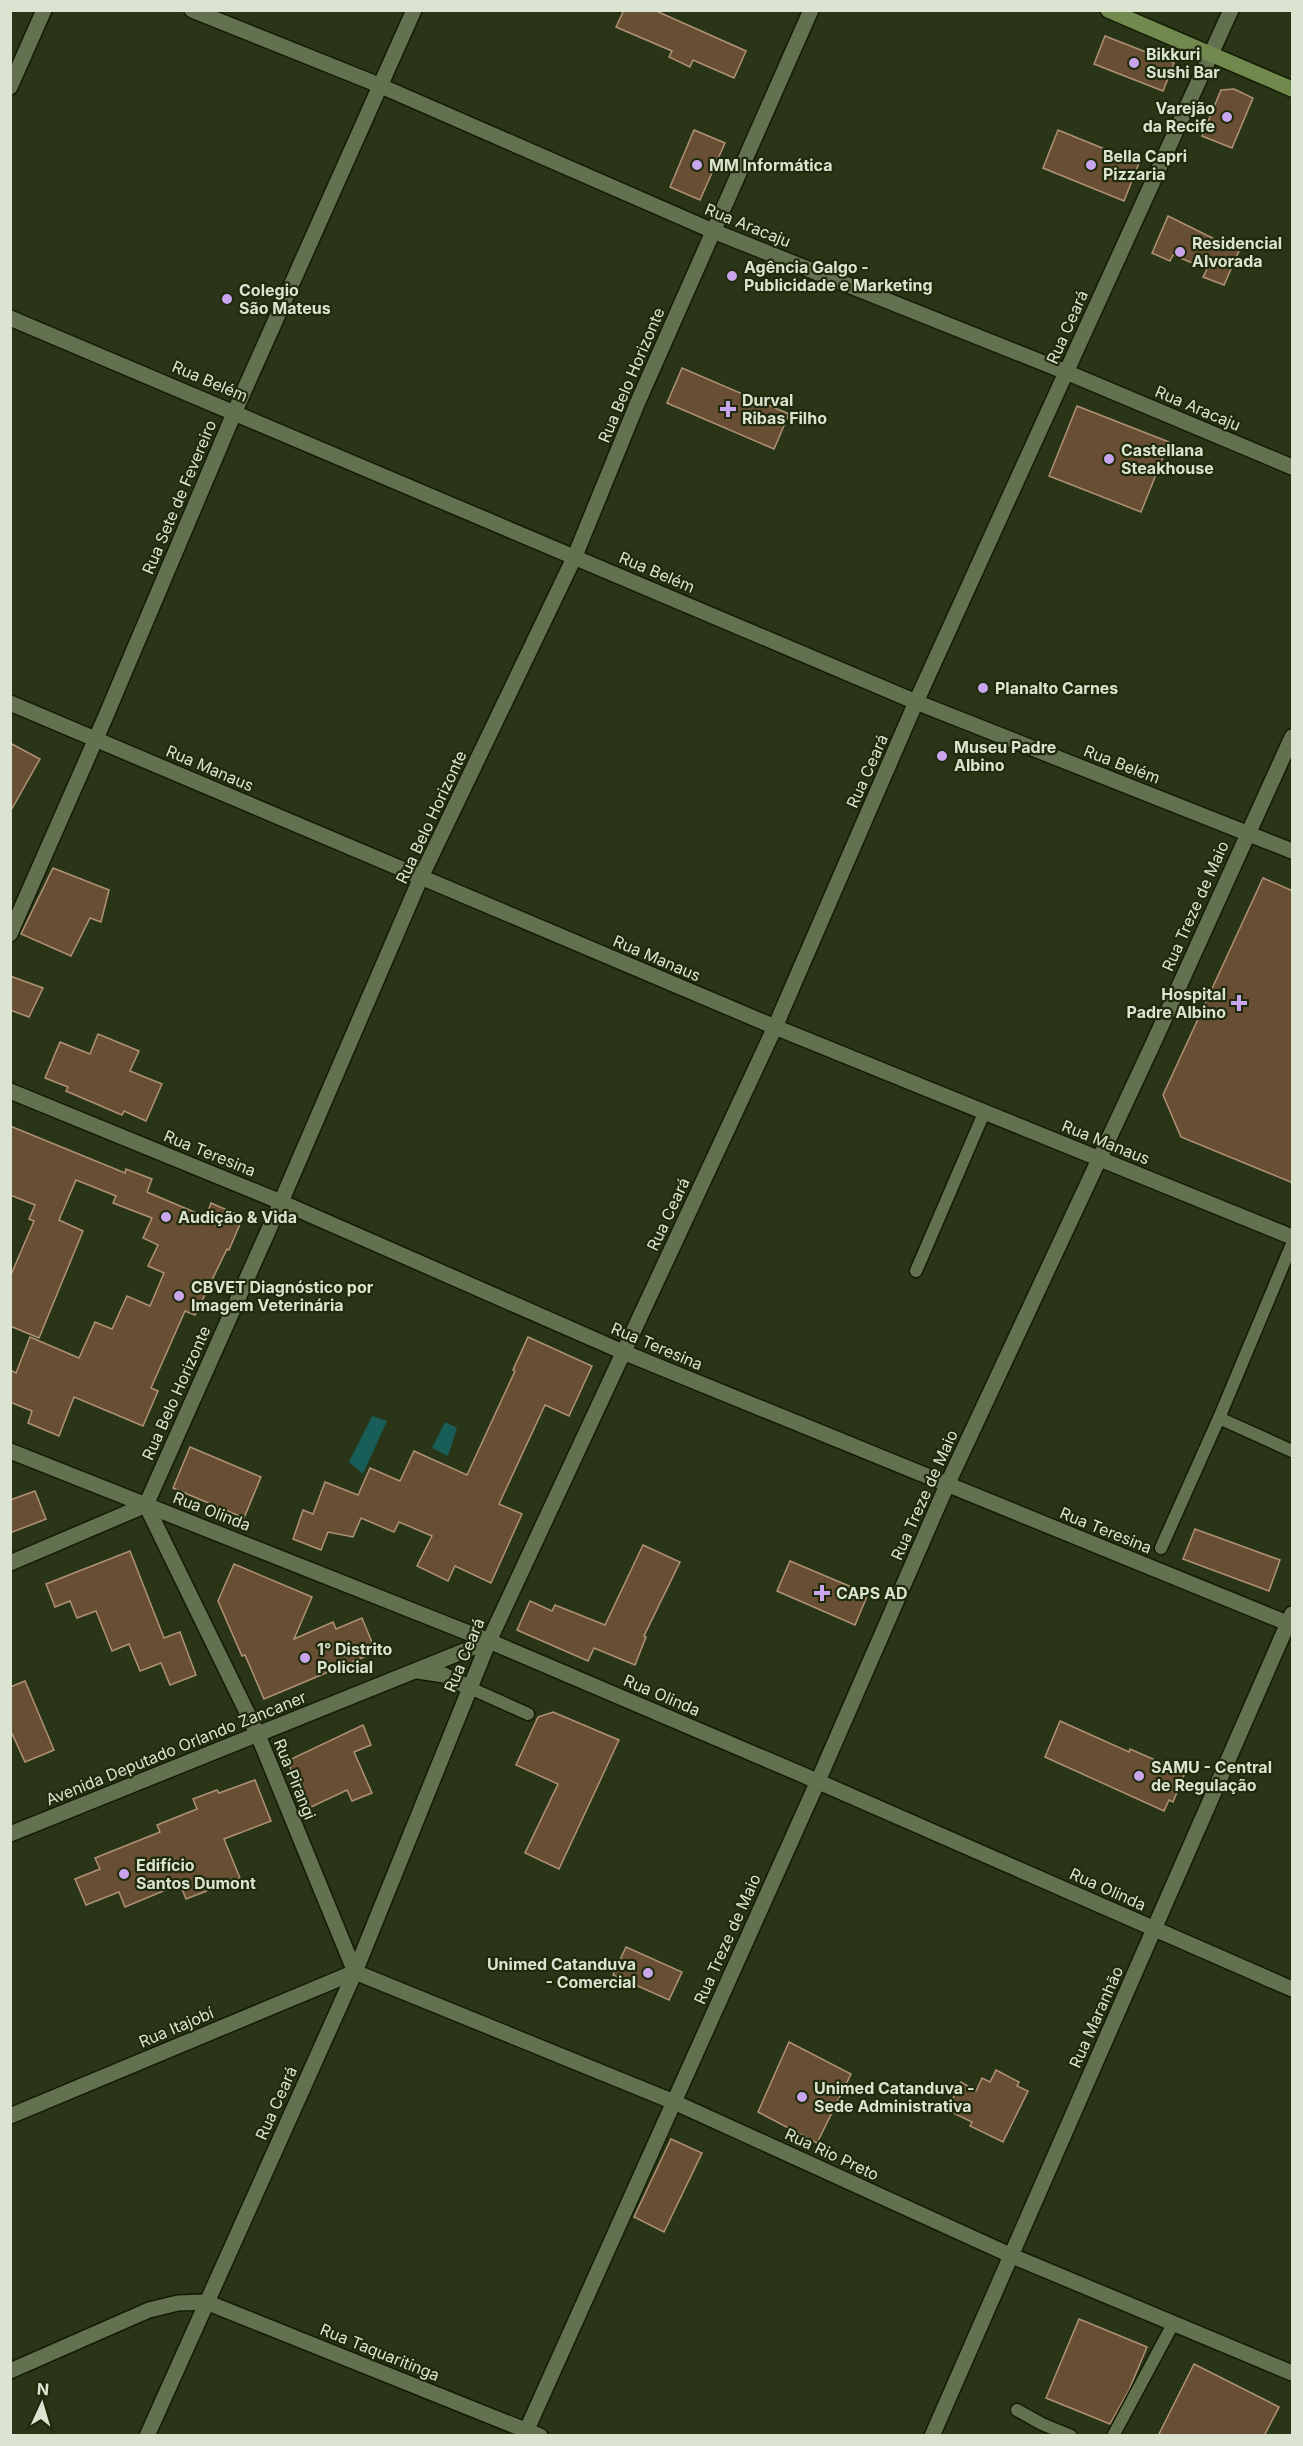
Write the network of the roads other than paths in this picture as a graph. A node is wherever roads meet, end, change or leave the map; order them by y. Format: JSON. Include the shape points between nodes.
{"nodes":[{"id":1,"x":44,"y":10,"type":"edge"},
{"id":2,"x":192,"y":10,"type":"edge"},
{"id":3,"x":414,"y":10,"type":"edge"},
{"id":4,"x":811,"y":10,"type":"edge"},
{"id":5,"x":1108,"y":10,"type":"edge"},
{"id":6,"x":1231,"y":10,"type":"edge"},
{"id":7,"x":1211,"y":55,"type":"junction"},
{"id":8,"x":380,"y":86,"type":"junction"},
{"id":9,"x":10,"y":87,"type":"edge"},
{"id":10,"x":1293,"y":89,"type":"edge"},
{"id":11,"x":713,"y":231,"type":"junction"},
{"id":12,"x":10,"y":318,"type":"edge"},
{"id":13,"x":1066,"y":372,"type":"junction"},
{"id":14,"x":235,"y":411,"type":"junction"},
{"id":15,"x":1293,"y":466,"type":"edge"},
{"id":16,"x":575,"y":556,"type":"junction"},
{"id":17,"x":916,"y":702,"type":"junction"},
{"id":18,"x":10,"y":703,"type":"edge"},
{"id":19,"x":1293,"y":737,"type":"edge"},
{"id":20,"x":96,"y":739,"type":"junction"},
{"id":21,"x":1247,"y":832,"type":"junction"},
{"id":22,"x":1293,"y":851,"type":"edge"},
{"id":23,"x":421,"y":877,"type":"junction"},
{"id":24,"x":10,"y":934,"type":"edge"},
{"id":25,"x":775,"y":1028,"type":"junction"},
{"id":26,"x":10,"y":1091,"type":"edge"},
{"id":27,"x":984,"y":1113,"type":"junction"},
{"id":28,"x":1099,"y":1158,"type":"junction"},
{"id":29,"x":281,"y":1202,"type":"junction"},
{"id":30,"x":1293,"y":1237,"type":"edge"},
{"id":31,"x":1293,"y":1244,"type":"edge"},
{"id":32,"x":916,"y":1271,"type":"dead end"},
{"id":33,"x":623,"y":1352,"type":"junction"},
{"id":34,"x":1219,"y":1418,"type":"junction"},
{"id":35,"x":10,"y":1451,"type":"edge"},
{"id":36,"x":1293,"y":1451,"type":"edge"},
{"id":37,"x":947,"y":1485,"type":"junction"},
{"id":38,"x":146,"y":1505,"type":"junction"},
{"id":39,"x":1161,"y":1548,"type":"dead end"},
{"id":40,"x":10,"y":1563,"type":"edge"},
{"id":41,"x":1291,"y":1621,"type":"edge"},
{"id":42,"x":489,"y":1641,"type":"junction"},
{"id":43,"x":415,"y":1671,"type":"junction"},
{"id":44,"x":470,"y":1689,"type":"junction"},
{"id":45,"x":528,"y":1714,"type":"dead end"},
{"id":46,"x":258,"y":1735,"type":"junction"},
{"id":47,"x":818,"y":1781,"type":"junction"},
{"id":48,"x":10,"y":1834,"type":"edge"},
{"id":49,"x":1155,"y":1929,"type":"junction"},
{"id":50,"x":356,"y":1972,"type":"junction"},
{"id":51,"x":1293,"y":1989,"type":"edge"},
{"id":52,"x":674,"y":2102,"type":"junction"},
{"id":53,"x":10,"y":2116,"type":"edge"},
{"id":54,"x":1010,"y":2255,"type":"junction"},
{"id":55,"x":206,"y":2302,"type":"junction"},
{"id":56,"x":1173,"y":2324,"type":"junction"},
{"id":57,"x":10,"y":2372,"type":"edge"},
{"id":58,"x":1293,"y":2373,"type":"edge"},
{"id":59,"x":1017,"y":2409,"type":"dead end"},
{"id":60,"x":530,"y":2434,"type":"edge"},
{"id":61,"x":147,"y":2436,"type":"edge"},
{"id":62,"x":932,"y":2436,"type":"edge"},
{"id":63,"x":1071,"y":2436,"type":"edge"},
{"id":64,"x":1113,"y":2436,"type":"edge"}],
"edges":[{"from":1,"to":9,"type":"street"},
{"from":2,"to":8,"type":"street","name":"Rua Aracaju"},
{"from":3,"to":8,"type":"street","name":"Rua Sete de Fevereiro"},
{"from":4,"to":11,"type":"street","name":"Rua Belo Horizonte"},
{"from":5,"to":7,"type":"main road"},
{"from":6,"to":7,"type":"street","name":"Rua Ceará"},
{"from":7,"to":10,"type":"main road"},
{"from":7,"to":13,"type":"street","name":"Rua Ceará"},
{"from":8,"to":11,"type":"street","name":"Rua Aracaju"},
{"from":8,"to":14,"type":"street","name":"Rua Sete de Fevereiro"},
{"from":11,"to":13,"type":"street","name":"Rua Aracaju"},
{"from":11,"to":16,"type":"street","name":"Rua Belo Horizonte"},
{"from":12,"to":14,"type":"street","name":"Rua Belém"},
{"from":13,"to":15,"type":"street","name":"Rua Aracaju"},
{"from":13,"to":17,"type":"street","name":"Rua Ceará"},
{"from":14,"to":16,"type":"street","name":"Rua Belém"},
{"from":14,"to":20,"type":"street","name":"Rua Sete de Fevereiro"},
{"from":16,"to":17,"type":"street","name":"Rua Belém"},
{"from":16,"to":23,"type":"street","name":"Rua Belo Horizonte"},
{"from":17,"to":21,"type":"street","name":"Rua Belém"},
{"from":17,"to":25,"type":"street","name":"Rua Ceará"},
{"from":18,"to":20,"type":"street","name":"Rua Manaus"},
{"from":19,"to":21,"type":"street","name":"Rua Treze de Maio"},
{"from":20,"to":23,"type":"street","name":"Rua Manaus"},
{"from":20,"to":24,"type":"street","name":"Rua Sete de Fevereiro"},
{"from":21,"to":22,"type":"street","name":"Rua Belém"},
{"from":21,"to":28,"type":"street","name":"Rua Treze de Maio"},
{"from":23,"to":25,"type":"street","name":"Rua Manaus"},
{"from":23,"to":29,"type":"street","name":"Rua Belo Horizonte"},
{"from":25,"to":27,"type":"street","name":"Rua Manaus"},
{"from":25,"to":33,"type":"street","name":"Rua Ceará"},
{"from":26,"to":29,"type":"street","name":"Rua Teresina"},
{"from":27,"to":28,"type":"street","name":"Rua Manaus"},
{"from":27,"to":32,"type":"lane"},
{"from":28,"to":30,"type":"street","name":"Rua Manaus"},
{"from":28,"to":37,"type":"street","name":"Rua Treze de Maio"},
{"from":29,"to":33,"type":"street","name":"Rua Teresina"},
{"from":29,"to":38,"type":"street","name":"Rua Belo Horizonte"},
{"from":31,"to":34,"type":"lane"},
{"from":33,"to":37,"type":"street","name":"Rua Teresina"},
{"from":33,"to":42,"type":"street","name":"Rua Ceará"},
{"from":34,"to":36,"type":"lane"},
{"from":34,"to":39,"type":"lane"},
{"from":35,"to":38,"type":"street","name":"Rua Olinda"},
{"from":37,"to":41,"type":"street","name":"Rua Teresina"},
{"from":37,"to":47,"type":"street","name":"Rua Treze de Maio"},
{"from":38,"to":40,"type":"street"},
{"from":38,"to":42,"type":"street","name":"Rua Olinda"},
{"from":38,"to":46,"type":"street","name":"Rua Pirangi"},
{"from":41,"to":49,"type":"street","name":"Rua Maranhão"},
{"from":42,"to":43,"type":"street","name":"Avenida Deputado Orlando Zancaner"},
{"from":42,"to":44,"type":"street","name":"Rua Ceará"},
{"from":42,"to":47,"type":"street","name":"Rua Olinda"},
{"from":43,"to":44,"type":"street","via":[[444,1675]]},
{"from":43,"to":46,"type":"street","name":"Avenida Deputado Orlando Zancaner"},
{"from":44,"to":45,"type":"lane"},
{"from":44,"to":50,"type":"street","name":"Rua Ceará"},
{"from":46,"to":48,"type":"street","name":"Avenida Deputado Orlando Zancaner"},
{"from":46,"to":50,"type":"street","name":"Rua Pirangi"},
{"from":47,"to":49,"type":"street","name":"Rua Olinda"},
{"from":47,"to":52,"type":"street","name":"Rua Treze de Maio"},
{"from":49,"to":51,"type":"street","name":"Rua Olinda"},
{"from":49,"to":54,"type":"street","name":"Rua Maranhão"},
{"from":50,"to":52,"type":"street","name":"Rua Rio Preto"},
{"from":50,"to":53,"type":"street","name":"Rua Itajobí"},
{"from":50,"to":55,"type":"street","name":"Rua Ceará"},
{"from":52,"to":54,"type":"street","name":"Rua Rio Preto"},
{"from":52,"to":60,"type":"street","name":"Rua Treze de Maio"},
{"from":54,"to":56,"type":"street","name":"Rua Rio Preto"},
{"from":54,"to":62,"type":"street","name":"Rua Maranhão"},
{"from":55,"to":57,"type":"street","via":[[149,2310]]},
{"from":55,"to":60,"type":"street","name":"Rua Taquaritinga"},
{"from":55,"to":61,"type":"street","name":"Rua Ceará"},
{"from":56,"to":58,"type":"street","name":"Rua Rio Preto"},
{"from":56,"to":64,"type":"lane"},
{"from":59,"to":63,"type":"lane"}]}
